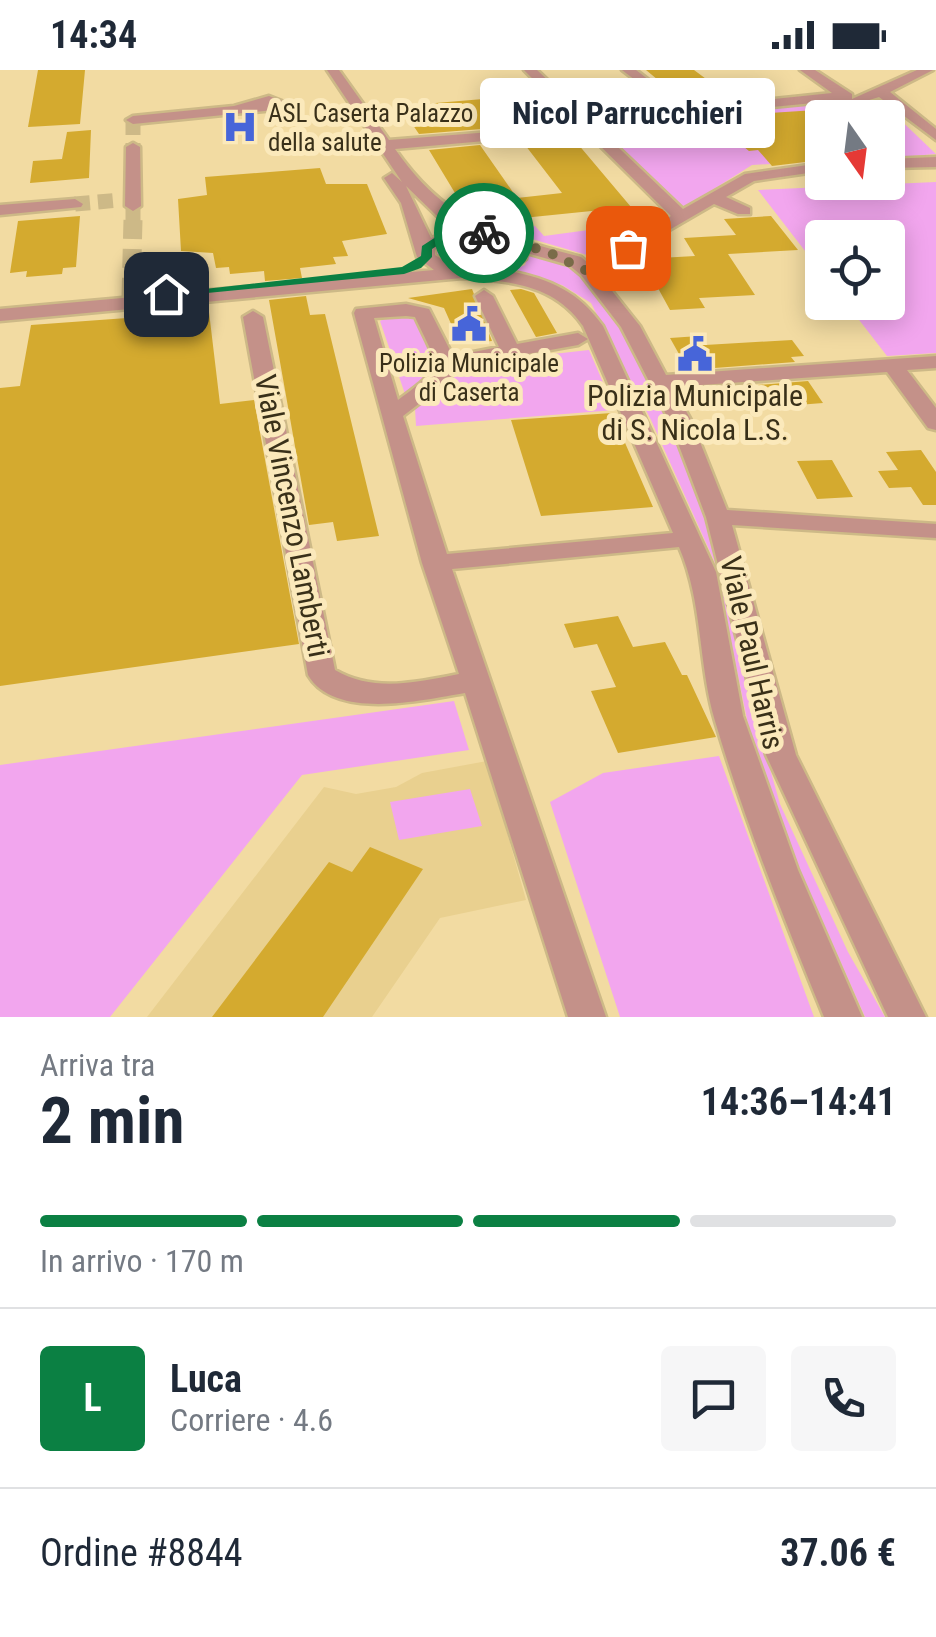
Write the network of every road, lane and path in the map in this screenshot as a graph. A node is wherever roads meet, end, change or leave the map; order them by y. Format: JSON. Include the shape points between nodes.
{"nodes":[{"id":1,"x":320,"y":70,"type":"edge"},
{"id":2,"x":332,"y":70,"type":"edge"},
{"id":3,"x":530,"y":70,"type":"edge"},
{"id":4,"x":628,"y":70,"type":"edge"},
{"id":5,"x":806,"y":70,"type":"edge"},
{"id":6,"x":928,"y":70,"type":"edge"},
{"id":7,"x":886,"y":83,"type":"junction"},
{"id":8,"x":850,"y":100,"type":"edge"},
{"id":9,"x":856,"y":100,"type":"edge"},
{"id":10,"x":805,"y":105,"type":"edge"},
{"id":11,"x":238,"y":109,"type":"dead end"},
{"id":12,"x":133,"y":120,"type":"dead end"},
{"id":13,"x":589,"y":128,"type":"junction"},
{"id":14,"x":936,"y":136,"type":"edge"},
{"id":15,"x":386,"y":145,"type":"junction"},
{"id":16,"x":133,"y":146,"type":"tunnel mouth"},
{"id":17,"x":936,"y":162,"type":"edge"},
{"id":18,"x":905,"y":163,"type":"edge"},
{"id":19,"x":805,"y":168,"type":"edge"},
{"id":20,"x":716,"y":199,"type":"junction"},
{"id":21,"x":128,"y":202,"type":"tunnel mouth"},
{"id":22,"x":75,"y":204,"type":"tunnel mouth"},
{"id":23,"x":0,"y":210,"type":"edge"},
{"id":24,"x":744,"y":211,"type":"dead end"},
{"id":25,"x":683,"y":218,"type":"junction"},
{"id":26,"x":487,"y":234,"type":"junction"},
{"id":27,"x":515,"y":244,"type":"junction"},
{"id":28,"x":426,"y":253,"type":"junction"},
{"id":29,"x":587,"y":271,"type":"junction"},
{"id":30,"x":474,"y":280,"type":"junction"},
{"id":31,"x":0,"y":312,"type":"edge"},
{"id":32,"x":253,"y":317,"type":"dead end"},
{"id":33,"x":578,"y":339,"type":"dead end"},
{"id":34,"x":510,"y":350,"type":"junction"},
{"id":35,"x":936,"y":362,"type":"edge"},
{"id":36,"x":446,"y":363,"type":"junction"},
{"id":37,"x":892,"y":364,"type":"junction"},
{"id":38,"x":660,"y":382,"type":"junction"},
{"id":39,"x":392,"y":415,"type":"junction"},
{"id":40,"x":936,"y":423,"type":"edge"},
{"id":41,"x":718,"y":516,"type":"junction"},
{"id":42,"x":936,"y":530,"type":"edge"},
{"id":43,"x":690,"y":539,"type":"junction"},
{"id":44,"x":435,"y":563,"type":"junction"},
{"id":45,"x":476,"y":681,"type":"junction"},
{"id":46,"x":587,"y":1017,"type":"edge"},
{"id":47,"x":843,"y":1017,"type":"edge"},
{"id":48,"x":907,"y":1017,"type":"edge"}],
"edges":[{"from":1,"to":28,"type":"street","via":[[409,203]]},
{"from":2,"to":15,"type":"street"},
{"from":3,"to":13,"type":"street"},
{"from":4,"to":10,"type":"street","via":[[682,112]]},
{"from":5,"to":8,"type":"street"},
{"from":6,"to":7,"type":"street"},
{"from":7,"to":9,"type":"street"},
{"from":7,"to":14,"type":"street"},
{"from":11,"to":12,"type":"street"},
{"from":13,"to":15,"type":"street"},
{"from":13,"to":25,"type":"street"},
{"from":15,"to":26,"type":"street","via":[[434,206]]},
{"from":16,"to":21,"type":"street"},
{"from":17,"to":18,"type":"street"},
{"from":19,"to":20,"type":"street","via":[[760,172]]},
{"from":20,"to":24,"type":"street"},
{"from":20,"to":25,"type":"street"},
{"from":22,"to":23,"type":"street"},
{"from":25,"to":29,"type":"street"},
{"from":26,"to":27,"type":"street"},
{"from":26,"to":28,"type":"street","via":[[443,237]]},
{"from":27,"to":29,"type":"street","via":[[562,256]]},
{"from":27,"to":30,"type":"street","via":[[520,255],[510,265]]},
{"from":28,"to":30,"type":"street","name":"Viale Paul Harris"},
{"from":28,"to":31,"type":"street","via":[[417,266],[379,274]]},
{"from":29,"to":38,"type":"street","name":"Viale Paul Harris","via":[[611,298]]},
{"from":30,"to":31,"type":"street"},
{"from":30,"to":34,"type":"street"},
{"from":30,"to":43,"type":"street","name":"Viale Paul Harris","via":[[538,282],[583,309]]},
{"from":32,"to":45,"type":"street","name":"Viale Vincenzo Lamberti","via":[[322,675],[357,694],[378,696]]},
{"from":33,"to":34,"type":"street"},
{"from":34,"to":36,"type":"street"},
{"from":35,"to":37,"type":"street"},
{"from":36,"to":39,"type":"street","via":[[443,376]]},
{"from":36,"to":39,"type":"street","via":[[422,313],[364,313]]},
{"from":37,"to":38,"type":"street"},
{"from":37,"to":40,"type":"street"},
{"from":38,"to":41,"type":"street","name":"Viale Paul Harris"},
{"from":39,"to":44,"type":"street"},
{"from":41,"to":42,"type":"street"},
{"from":41,"to":48,"type":"street","name":"Viale Paul Harris","via":[[781,755]]},
{"from":43,"to":44,"type":"street"},
{"from":43,"to":47,"type":"street","name":"Viale Paul Harris","via":[[706,586],[728,716],[781,870]]},
{"from":44,"to":45,"type":"street"},
{"from":45,"to":46,"type":"street"}]}
